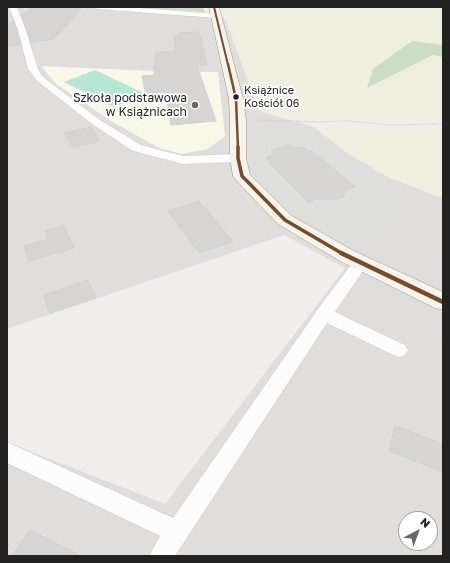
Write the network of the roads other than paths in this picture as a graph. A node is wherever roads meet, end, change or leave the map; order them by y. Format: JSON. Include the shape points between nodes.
{"nodes":[{"id":1,"x":13,"y":7,"type":"edge"},
{"id":2,"x":97,"y":7,"type":"edge"},
{"id":3,"x":215,"y":12,"type":"edge"},
{"id":4,"x":238,"y":158,"type":"junction"},
{"id":5,"x":361,"y":262,"type":"junction"},
{"id":6,"x":443,"y":302,"type":"edge"},
{"id":7,"x":324,"y":314,"type":"junction"},
{"id":8,"x":399,"y":350,"type":"dead end"},
{"id":9,"x":7,"y":452,"type":"edge"},
{"id":10,"x":177,"y":532,"type":"junction"},
{"id":11,"x":161,"y":556,"type":"edge"}],
"edges":[{"from":1,"to":4,"type":"street","via":[[33,69],[40,79],[96,122],[137,148],[183,160]]},
{"from":2,"to":3,"type":"street"},
{"from":3,"to":4,"type":"street","via":[[236,99]]},
{"from":4,"to":5,"type":"street","via":[[242,176],[285,220]]},
{"from":5,"to":6,"type":"street"},
{"from":5,"to":7,"type":"street"},
{"from":7,"to":8,"type":"street"},
{"from":7,"to":10,"type":"street"},
{"from":9,"to":10,"type":"street"},
{"from":10,"to":11,"type":"street"}]}
